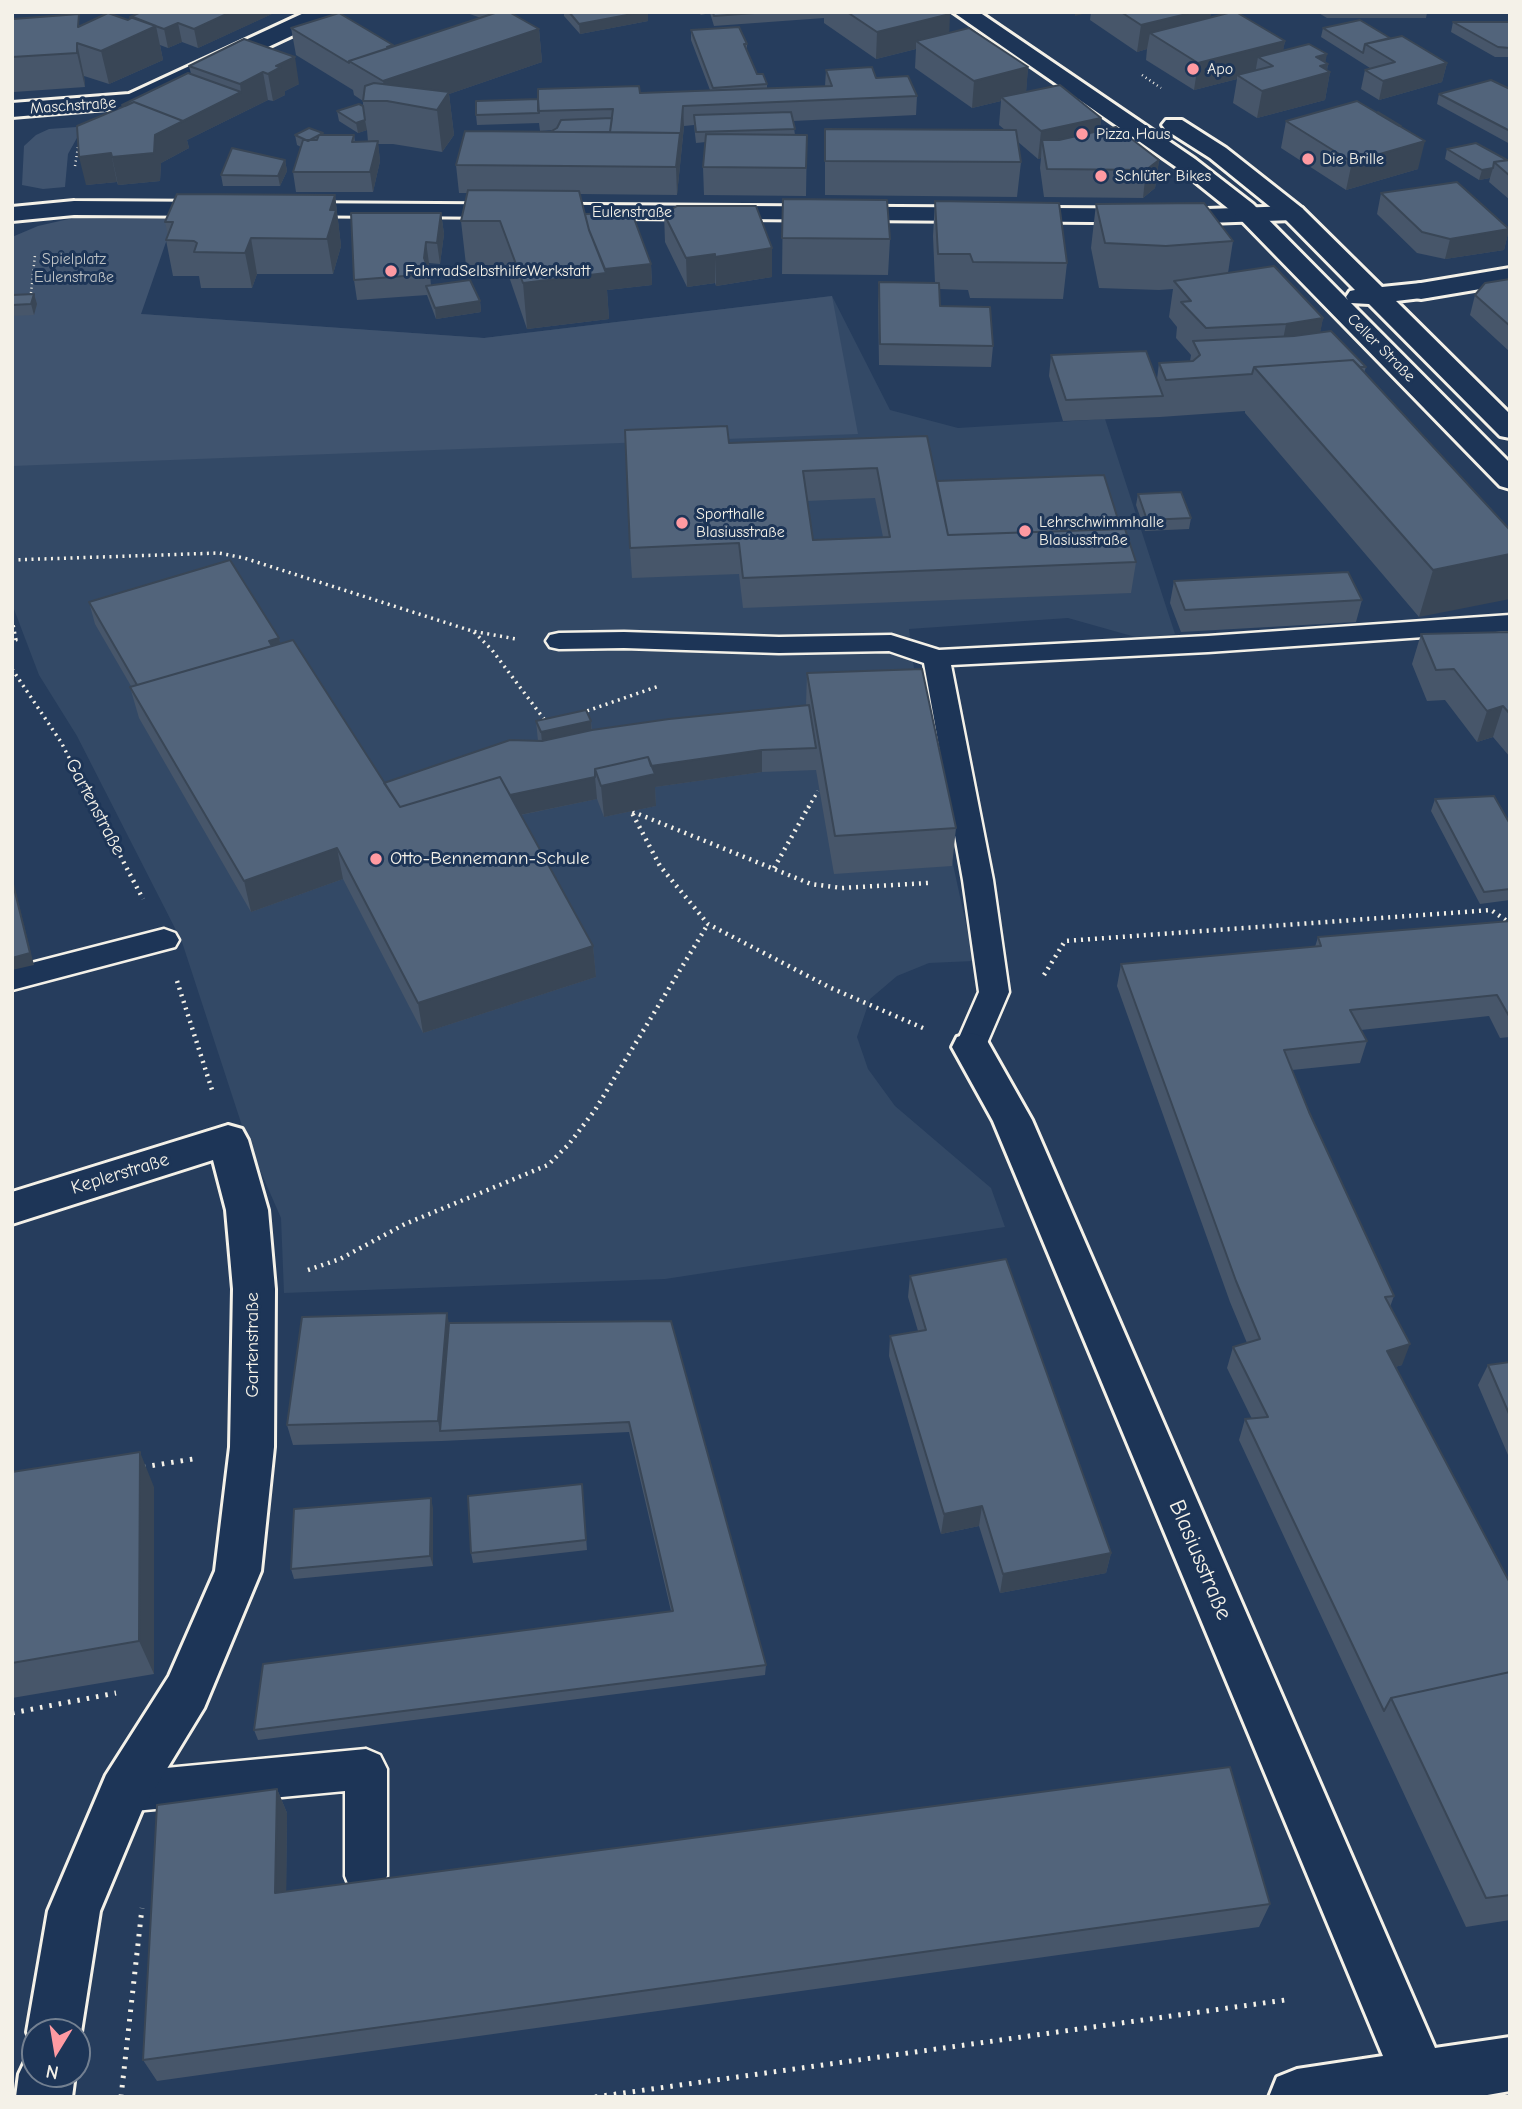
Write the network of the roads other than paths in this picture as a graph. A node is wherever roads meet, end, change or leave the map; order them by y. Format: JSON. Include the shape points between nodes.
{"nodes":[{"id":1,"x":324,"y":12,"type":"edge"},
{"id":2,"x":964,"y":12,"type":"edge"},
{"id":3,"x":1003,"y":12,"type":"edge"},
{"id":4,"x":1053,"y":45,"type":"dead end"},
{"id":5,"x":12,"y":110,"type":"edge"},
{"id":6,"x":1157,"y":113,"type":"dead end"},
{"id":7,"x":1293,"y":213,"type":"junction"},
{"id":8,"x":13,"y":215,"type":"edge"},
{"id":9,"x":1253,"y":216,"type":"junction"},
{"id":10,"x":1351,"y":270,"type":"junction"},
{"id":11,"x":1510,"y":276,"type":"edge"},
{"id":12,"x":1421,"y":291,"type":"junction"},
{"id":13,"x":1377,"y":296,"type":"junction"},
{"id":14,"x":1333,"y":299,"type":"junction"},
{"id":15,"x":1510,"y":430,"type":"edge"},
{"id":16,"x":1510,"y":480,"type":"edge"},
{"id":17,"x":1510,"y":623,"type":"edge"},
{"id":18,"x":559,"y":641,"type":"road end"},
{"id":19,"x":937,"y":658,"type":"junction"},
{"id":20,"x":164,"y":940,"type":"road end"},
{"id":21,"x":12,"y":979,"type":"edge"},
{"id":22,"x":971,"y":1047,"type":"joint"},
{"id":23,"x":228,"y":1140,"type":"joint"},
{"id":24,"x":12,"y":1208,"type":"edge"},
{"id":25,"x":124,"y":1792,"type":"junction"},
{"id":26,"x":366,"y":1876,"type":"dead end"},
{"id":27,"x":56,"y":2018,"type":"edge"},
{"id":28,"x":1510,"y":2064,"type":"edge"},
{"id":29,"x":1420,"y":2078,"type":"junction"},
{"id":30,"x":1297,"y":2097,"type":"edge"}],
"edges":[{"from":1,"to":5,"type":"street","name":"Maschstraße","via":[[134,101]]},
{"from":2,"to":9,"type":"street","name":"Celler Straße","via":[[1187,164]]},
{"from":3,"to":4,"type":"street"},
{"from":6,"to":7,"type":"street","name":"Celler Straße","via":[[1218,153]]},
{"from":7,"to":9,"type":"street"},
{"from":7,"to":10,"type":"street","name":"Celler Straße"},
{"from":8,"to":9,"type":"street","name":"Eulenstraße","via":[[74,208]]},
{"from":9,"to":14,"type":"street","name":"Celler Straße"},
{"from":10,"to":12,"type":"street","via":[[1385,284]]},
{"from":10,"to":13,"type":"street","name":"Celler Straße"},
{"from":11,"to":12,"type":"street"},
{"from":12,"to":13,"type":"street"},
{"from":13,"to":14,"type":"street"},
{"from":13,"to":15,"type":"street","name":"Celler Straße"},
{"from":14,"to":16,"type":"street","name":"Celler Straße"},
{"from":17,"to":19,"type":"lane"},
{"from":18,"to":19,"type":"lane","via":[[891,643]]},
{"from":19,"to":22,"type":"lane","via":[[994,992]]},
{"from":20,"to":21,"type":"lane"},
{"from":22,"to":29,"type":"street","name":"Blasiusstraße","via":[[1017,1132]]},
{"from":23,"to":24,"type":"street","name":"Keplerstraße"},
{"from":23,"to":25,"type":"street","name":"Gartenstraße","via":[[247,1210],[254,1289],[252,1447],[238,1571],[187,1692]]},
{"from":25,"to":26,"type":"lane","via":[[366,1769]]},
{"from":25,"to":27,"type":"street","name":"Gartenstraße","via":[[74,1911]]},
{"from":28,"to":29,"type":"street"},
{"from":29,"to":30,"type":"street"}]}
